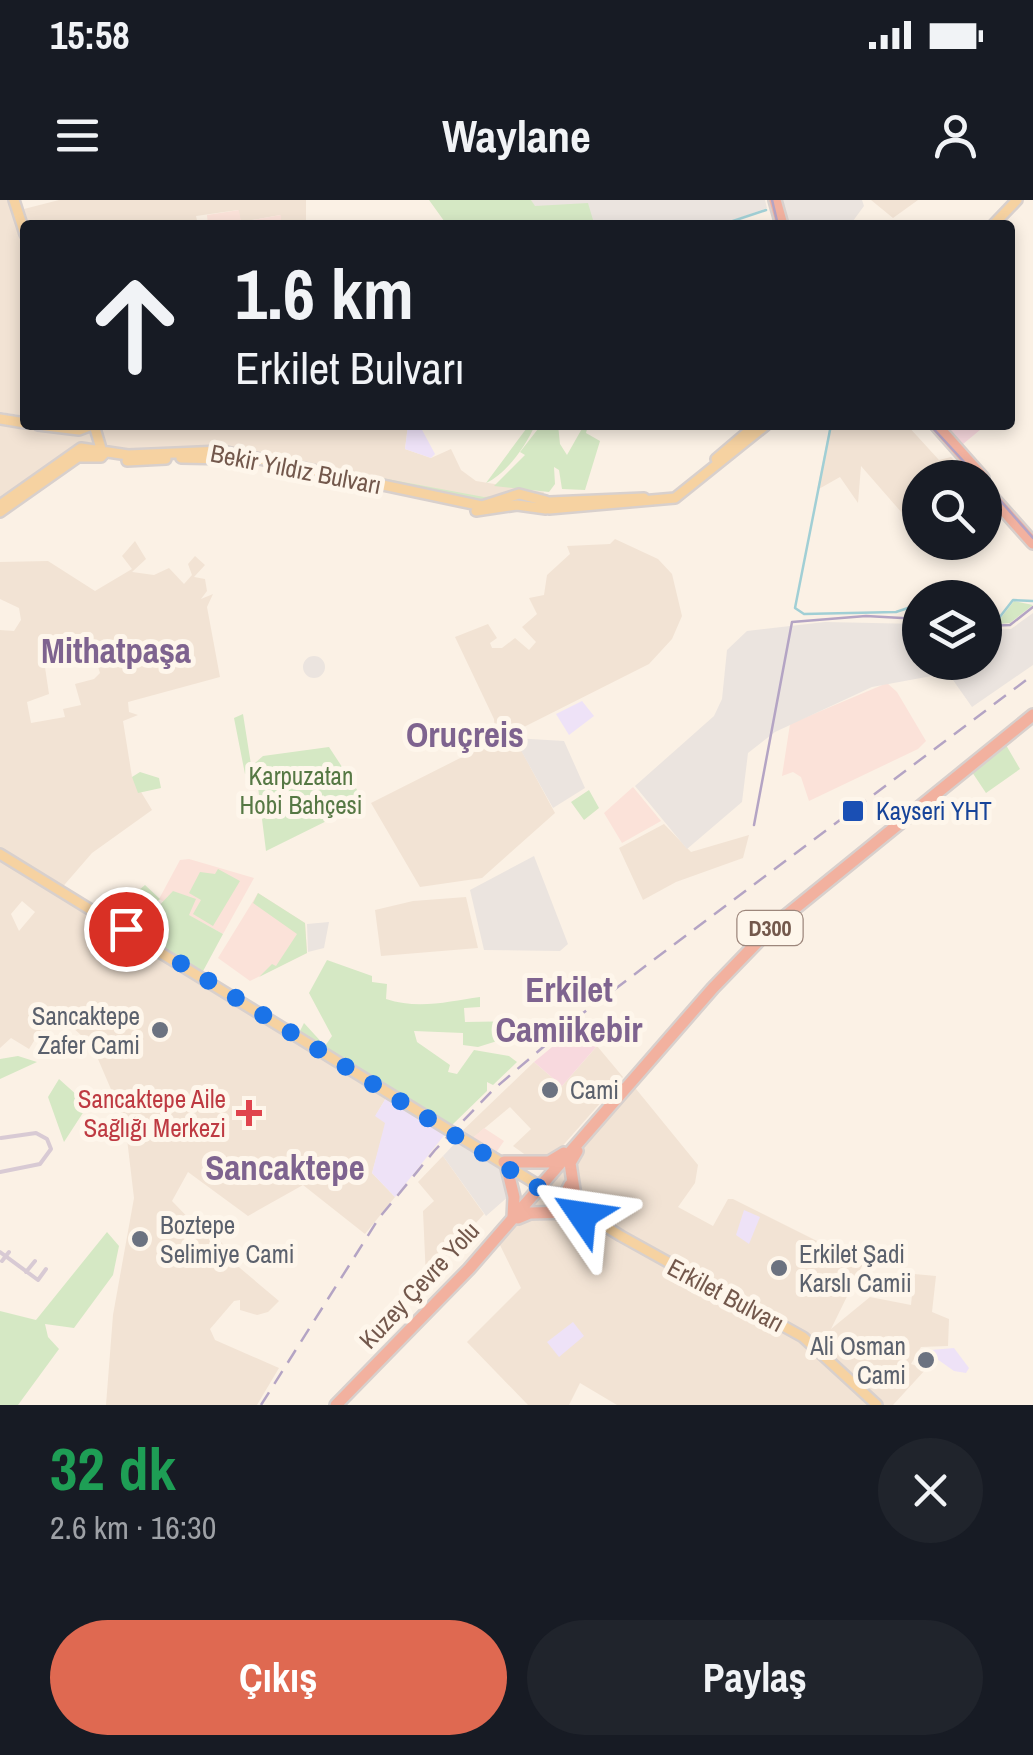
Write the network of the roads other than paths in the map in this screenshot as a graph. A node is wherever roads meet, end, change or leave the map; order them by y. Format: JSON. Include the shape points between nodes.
{"nodes":[{"id":1,"x":1014,"y":200,"type":"edge"},
{"id":2,"x":996,"y":220,"type":"edge"},
{"id":3,"x":89,"y":430,"type":"edge"},
{"id":4,"x":750,"y":430,"type":"edge"},
{"id":5,"x":760,"y":430,"type":"edge"},
{"id":6,"x":932,"y":430,"type":"edge"},
{"id":7,"x":940,"y":430,"type":"edge"},
{"id":8,"x":97,"y":451,"type":"junction"},
{"id":9,"x":959,"y":460,"type":"edge"},
{"id":10,"x":967,"y":460,"type":"edge"},
{"id":11,"x":1002,"y":499,"type":"edge"},
{"id":12,"x":548,"y":505,"type":"junction"},
{"id":13,"x":0,"y":508,"type":"edge"},
{"id":14,"x":1002,"y":508,"type":"edge"},
{"id":15,"x":1033,"y":534,"type":"edge"},
{"id":16,"x":1033,"y":543,"type":"edge"},
{"id":17,"x":1033,"y":716,"type":"edge"},
{"id":18,"x":0,"y":855,"type":"edge"},
{"id":19,"x":295,"y":1037,"type":"junction"},
{"id":20,"x":472,"y":1134,"type":"dead end"},
{"id":21,"x":460,"y":1135,"type":"junction"},
{"id":22,"x":587,"y":1135,"type":"junction"},
{"id":23,"x":506,"y":1165,"type":"junction"},
{"id":24,"x":550,"y":1185,"type":"junction"},
{"id":25,"x":532,"y":1189,"type":"junction"},
{"id":26,"x":577,"y":1210,"type":"junction"},
{"id":27,"x":512,"y":1222,"type":"junction"},
{"id":28,"x":810,"y":1343,"type":"junction"},
{"id":29,"x":826,"y":1356,"type":"junction"},
{"id":30,"x":337,"y":1405,"type":"edge"},
{"id":31,"x":875,"y":1405,"type":"edge"}],
"edges":[{"from":1,"to":2,"type":"main road"},
{"from":3,"to":8,"type":"main road"},
{"from":4,"to":12,"type":"main road","name":"Bekir Yıldız Bulvarı","via":[[672,494]]},
{"from":5,"to":12,"type":"main road","name":"Bekir Yıldız Bulvarı","via":[[675,498],[658,504]]},
{"from":6,"to":9,"type":"highway"},
{"from":7,"to":10,"type":"highway"},
{"from":8,"to":12,"type":"main road","name":"Bekir Yıldız Bulvarı","via":[[135,461],[214,456],[480,511]]},
{"from":8,"to":12,"type":"main road","name":"Bekir Yıldız Bulvarı","via":[[222,451],[482,506],[524,494]]},
{"from":8,"to":13,"type":"main road","name":"Bekir Yıldız Bulvarı","via":[[72,452]]},
{"from":11,"to":15,"type":"highway"},
{"from":14,"to":16,"type":"highway"},
{"from":17,"to":22,"type":"highway","number":"D300","via":[[775,927]]},
{"from":18,"to":19,"type":"main road"},
{"from":19,"to":21,"type":"main road"},
{"from":19,"to":23,"type":"main road"},
{"from":20,"to":21,"type":"main road"},
{"from":21,"to":23,"type":"main road"},
{"from":22,"to":23,"type":"highway","via":[[554,1160]]},
{"from":22,"to":24,"type":"highway","number":"D300"},
{"from":22,"to":26,"type":"highway","via":[[570,1162]]},
{"from":23,"to":25,"type":"main road"},
{"from":23,"to":27,"type":"highway","via":[[516,1210]]},
{"from":24,"to":25,"type":"highway","number":"D300","bridge":true},
{"from":24,"to":25,"type":"highway","via":[[550,1168],[542,1164],[530,1168]]},
{"from":24,"to":25,"type":"highway","via":[[555,1208],[543,1214],[533,1205]]},
{"from":24,"to":26,"type":"main road","name":"Erkilet Bulvarı"},
{"from":25,"to":27,"type":"highway","name":"Kuzey Çevre Yolu","number":"D300"},
{"from":26,"to":27,"type":"highway","via":[[528,1213]]},
{"from":26,"to":28,"type":"main road","name":"Erkilet Bulvarı"},
{"from":26,"to":31,"type":"main road","name":"Erkilet Bulvarı","via":[[779,1326]]},
{"from":27,"to":30,"type":"highway","name":"Kuzey Çevre Yolu","number":"D300"},
{"from":28,"to":29,"type":"main road","name":"Erkilet Bulvarı"},
{"from":28,"to":29,"type":"main road","via":[[825,1339]]},
{"from":29,"to":31,"type":"main road","name":"Erkilet Bulvarı"}]}
